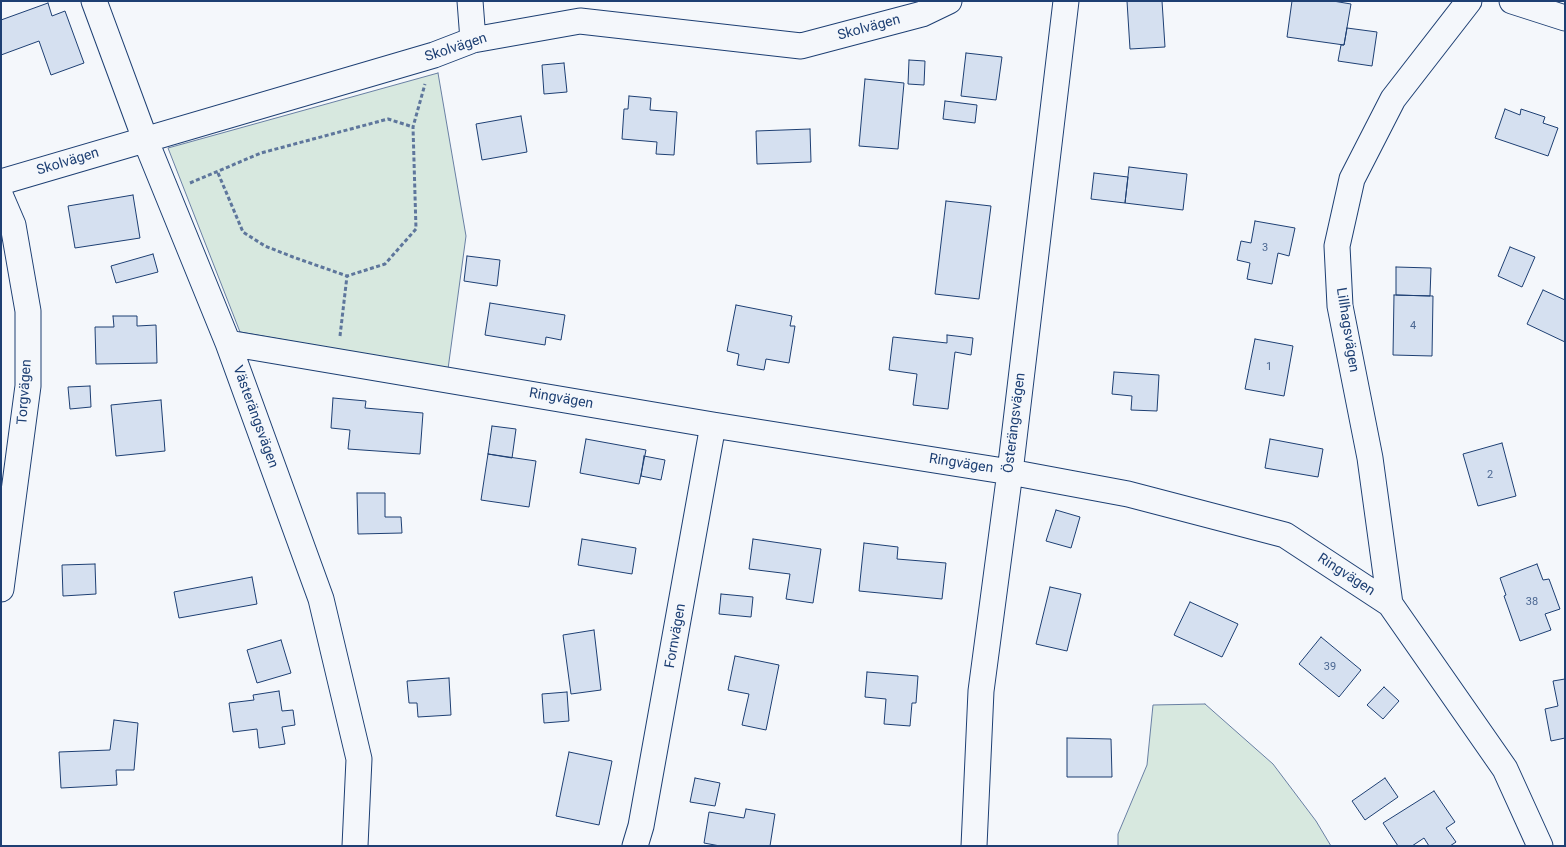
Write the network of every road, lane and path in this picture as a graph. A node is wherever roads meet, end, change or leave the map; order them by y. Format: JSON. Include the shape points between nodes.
{"nodes":[{"id":1,"x":94,"y":1,"type":"edge"},
{"id":2,"x":470,"y":1,"type":"edge"},
{"id":3,"x":949,"y":1,"type":"edge"},
{"id":4,"x":1066,"y":1,"type":"edge"},
{"id":5,"x":1469,"y":1,"type":"edge"},
{"id":6,"x":1512,"y":1,"type":"edge"},
{"id":7,"x":1565,"y":18,"type":"edge"},
{"id":8,"x":474,"y":40,"type":"junction"},
{"id":9,"x":434,"y":55,"type":"junction"},
{"id":10,"x":413,"y":127,"type":"junction"},
{"id":11,"x":145,"y":139,"type":"junction"},
{"id":12,"x":218,"y":172,"type":"junction"},
{"id":13,"x":1,"y":182,"type":"edge"},
{"id":14,"x":166,"y":193,"type":"junction"},
{"id":15,"x":1,"y":197,"type":"edge"},
{"id":16,"x":347,"y":276,"type":"junction"},
{"id":17,"x":228,"y":343,"type":"junction"},
{"id":18,"x":336,"y":361,"type":"junction"},
{"id":19,"x":714,"y":425,"type":"junction"},
{"id":20,"x":1010,"y":472,"type":"junction"},
{"id":21,"x":1,"y":589,"type":"edge"},
{"id":22,"x":1390,"y":604,"type":"junction"},
{"id":23,"x":354,"y":846,"type":"edge"},
{"id":24,"x":635,"y":846,"type":"edge"},
{"id":25,"x":974,"y":846,"type":"edge"},
{"id":26,"x":1540,"y":846,"type":"edge"}],
"edges":[{"from":1,"to":11,"type":"street","name":"Västerängsvägen"},
{"from":2,"to":8,"type":"street"},
{"from":3,"to":8,"type":"street","name":"Skolvägen","via":[[922,14],[801,46],[580,21]]},
{"from":4,"to":20,"type":"street","name":"Österängsvägen"},
{"from":5,"to":22,"type":"street","name":"Lillhagsvägen","via":[[1392,99],[1352,179],[1337,246],[1340,306],[1370,458]]},
{"from":6,"to":7,"type":"street"},
{"from":8,"to":9,"type":"street","name":"Skolvägen"},
{"from":9,"to":10,"type":"path"},
{"from":9,"to":11,"type":"street","name":"Skolvägen"},
{"from":10,"to":12,"type":"path","via":[[388,119],[260,153]]},
{"from":10,"to":16,"type":"path","via":[[416,229],[385,264]]},
{"from":11,"to":13,"type":"street","name":"Skolvägen"},
{"from":11,"to":14,"type":"street","name":"Västerängsvägen"},
{"from":12,"to":14,"type":"path"},
{"from":12,"to":16,"type":"path","via":[[243,232],[293,258]]},
{"from":14,"to":17,"type":"street","name":"Västerängsvägen"},
{"from":15,"to":21,"type":"street","name":"Torgvägen","via":[[13,225],[28,311],[28,377]]},
{"from":16,"to":18,"type":"path"},
{"from":17,"to":18,"type":"street","name":"Ringvägen"},
{"from":17,"to":23,"type":"street","name":"Västerängsvägen","via":[[321,599],[359,760]]},
{"from":18,"to":19,"type":"street","name":"Ringvägen"},
{"from":19,"to":20,"type":"street","name":"Ringvägen"},
{"from":19,"to":24,"type":"street","name":"Fornvägen"},
{"from":20,"to":22,"type":"street","name":"Ringvägen","via":[[1128,494],[1285,535]]},
{"from":20,"to":25,"type":"street","name":"Österängsvägen","via":[[981,691]]},
{"from":22,"to":26,"type":"street","name":"Ringvägen","via":[[1506,768]]}]}
